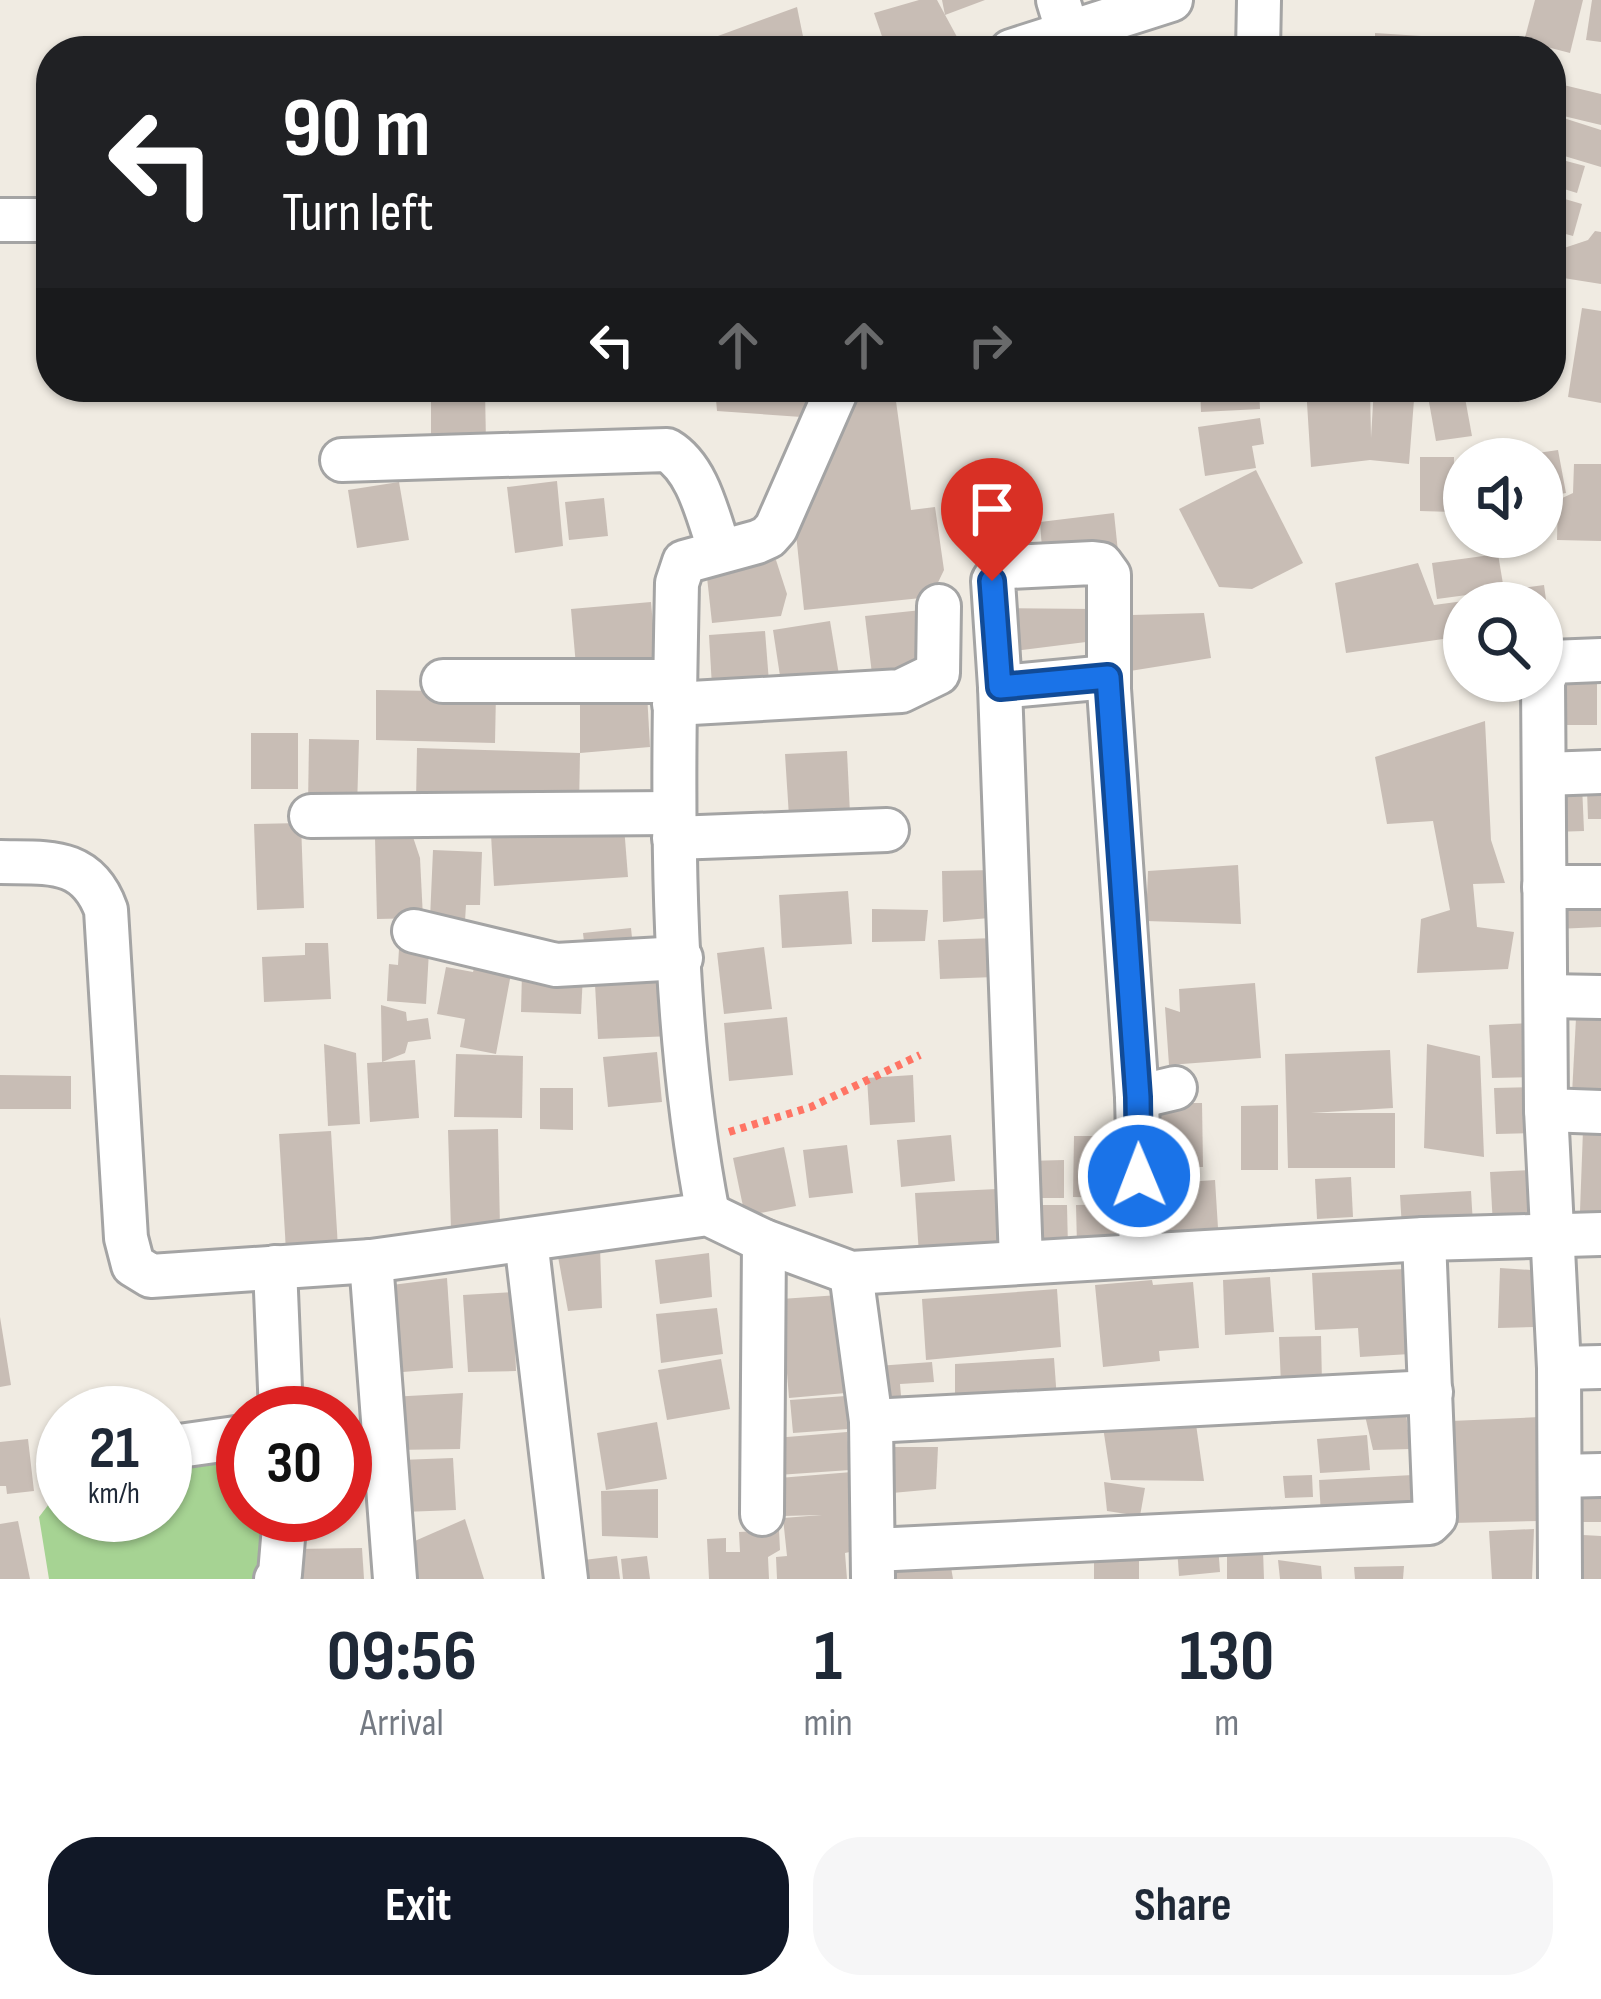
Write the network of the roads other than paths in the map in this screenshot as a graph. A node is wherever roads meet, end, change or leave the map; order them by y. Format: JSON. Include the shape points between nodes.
{"nodes":[{"id":1,"x":1171,"y":0,"type":"edge"},
{"id":2,"x":1258,"y":0,"type":"edge"},
{"id":3,"x":1064,"y":18,"type":"edge"},
{"id":4,"x":1035,"y":36,"type":"edge"},
{"id":5,"x":1258,"y":36,"type":"edge"},
{"id":6,"x":0,"y":220,"type":"edge"},
{"id":7,"x":36,"y":220,"type":"edge"},
{"id":8,"x":831,"y":402,"type":"edge"},
{"id":9,"x":342,"y":460,"type":"dead end"},
{"id":10,"x":720,"y":551,"type":"junction"},
{"id":11,"x":939,"y":606,"type":"dead end"},
{"id":12,"x":1601,"y":661,"type":"edge"},
{"id":13,"x":1108,"y":677,"type":"junction"},
{"id":14,"x":443,"y":681,"type":"dead end"},
{"id":15,"x":1000,"y":687,"type":"junction"},
{"id":16,"x":675,"y":692,"type":"junction"},
{"id":17,"x":1601,"y":772,"type":"edge"},
{"id":18,"x":1544,"y":774,"type":"junction"},
{"id":19,"x":310,"y":816,"type":"dead end"},
{"id":20,"x":673,"y":826,"type":"junction"},
{"id":21,"x":887,"y":830,"type":"dead end"},
{"id":22,"x":0,"y":862,"type":"edge"},
{"id":23,"x":1601,"y":886,"type":"edge"},
{"id":24,"x":1544,"y":887,"type":"junction"},
{"id":25,"x":414,"y":932,"type":"dead end"},
{"id":26,"x":681,"y":958,"type":"junction"},
{"id":27,"x":1546,"y":996,"type":"junction"},
{"id":28,"x":1601,"y":997,"type":"edge"},
{"id":29,"x":1546,"y":1110,"type":"junction"},
{"id":30,"x":1601,"y":1112,"type":"edge"},
{"id":31,"x":708,"y":1214,"type":"junction"},
{"id":32,"x":1550,"y":1233,"type":"junction"},
{"id":33,"x":1601,"y":1234,"type":"edge"},
{"id":34,"x":1424,"y":1239,"type":"junction"},
{"id":35,"x":526,"y":1240,"type":"junction"},
{"id":36,"x":764,"y":1240,"type":"junction"},
{"id":37,"x":1141,"y":1255,"type":"junction"},
{"id":38,"x":370,"y":1261,"type":"junction"},
{"id":39,"x":1022,"y":1261,"type":"junction"},
{"id":40,"x":275,"y":1267,"type":"junction"},
{"id":41,"x":850,"y":1273,"type":"junction"},
{"id":42,"x":1601,"y":1367,"type":"edge"},
{"id":43,"x":1559,"y":1368,"type":"junction"},
{"id":44,"x":280,"y":1386,"type":"edge"},
{"id":45,"x":1431,"y":1392,"type":"junction"},
{"id":46,"x":871,"y":1421,"type":"junction"},
{"id":47,"x":1580,"y":1475,"type":"edge"},
{"id":48,"x":762,"y":1514,"type":"dead end"},
{"id":49,"x":283,"y":1542,"type":"edge"},
{"id":50,"x":1003,"y":1561,"type":"edge"},
{"id":51,"x":874,"y":1565,"type":"edge"},
{"id":52,"x":276,"y":1579,"type":"edge"},
{"id":53,"x":395,"y":1579,"type":"edge"},
{"id":54,"x":566,"y":1579,"type":"edge"},
{"id":55,"x":1560,"y":1579,"type":"edge"}],
"edges":[{"from":1,"to":3,"type":"street"},
{"from":2,"to":5,"type":"street"},
{"from":3,"to":4,"type":"street"},
{"from":6,"to":7,"type":"street"},
{"from":8,"to":10,"type":"street","via":[[776,528]]},
{"from":9,"to":10,"type":"street","via":[[667,450],[690,473]]},
{"from":10,"to":16,"type":"street","via":[[684,562],[680,572]]},
{"from":11,"to":16,"type":"street","via":[[938,674],[901,691]]},
{"from":12,"to":18,"type":"street","via":[[1551,662],[1545,670]]},
{"from":13,"to":15,"type":"street"},
{"from":13,"to":15,"type":"street","via":[[1106,568],[1009,568],[992,581]]},
{"from":13,"to":37,"type":"street","via":[[1156,1093]]},
{"from":14,"to":16,"type":"street"},
{"from":15,"to":39,"type":"street"},
{"from":16,"to":20,"type":"street"},
{"from":17,"to":18,"type":"street"},
{"from":18,"to":24,"type":"street"},
{"from":19,"to":20,"type":"street"},
{"from":20,"to":21,"type":"street"},
{"from":20,"to":26,"type":"street"},
{"from":22,"to":40,"type":"street","via":[[76,870],[106,910],[133,1265],[152,1276]]},
{"from":23,"to":24,"type":"street"},
{"from":24,"to":27,"type":"street"},
{"from":25,"to":26,"type":"street","via":[[556,965]]},
{"from":26,"to":31,"type":"street","via":[[693,1144]]},
{"from":27,"to":28,"type":"street"},
{"from":27,"to":29,"type":"street"},
{"from":29,"to":30,"type":"street"},
{"from":29,"to":32,"type":"street"},
{"from":31,"to":35,"type":"street"},
{"from":31,"to":36,"type":"street"},
{"from":32,"to":33,"type":"street"},
{"from":32,"to":34,"type":"street"},
{"from":32,"to":43,"type":"street"},
{"from":34,"to":37,"type":"street"},
{"from":34,"to":45,"type":"street"},
{"from":35,"to":38,"type":"street"},
{"from":35,"to":54,"type":"street"},
{"from":36,"to":41,"type":"street"},
{"from":36,"to":48,"type":"street"},
{"from":37,"to":39,"type":"street"},
{"from":38,"to":40,"type":"street"},
{"from":38,"to":53,"type":"street"},
{"from":39,"to":41,"type":"street"},
{"from":40,"to":44,"type":"street"},
{"from":41,"to":46,"type":"street"},
{"from":42,"to":43,"type":"street"},
{"from":43,"to":47,"type":"street"},
{"from":45,"to":46,"type":"street"},
{"from":45,"to":50,"type":"street","via":[[1435,1517],[1421,1527]]},
{"from":46,"to":51,"type":"street"},
{"from":47,"to":55,"type":"street"},
{"from":49,"to":52,"type":"street"},
{"from":50,"to":51,"type":"street"}]}
